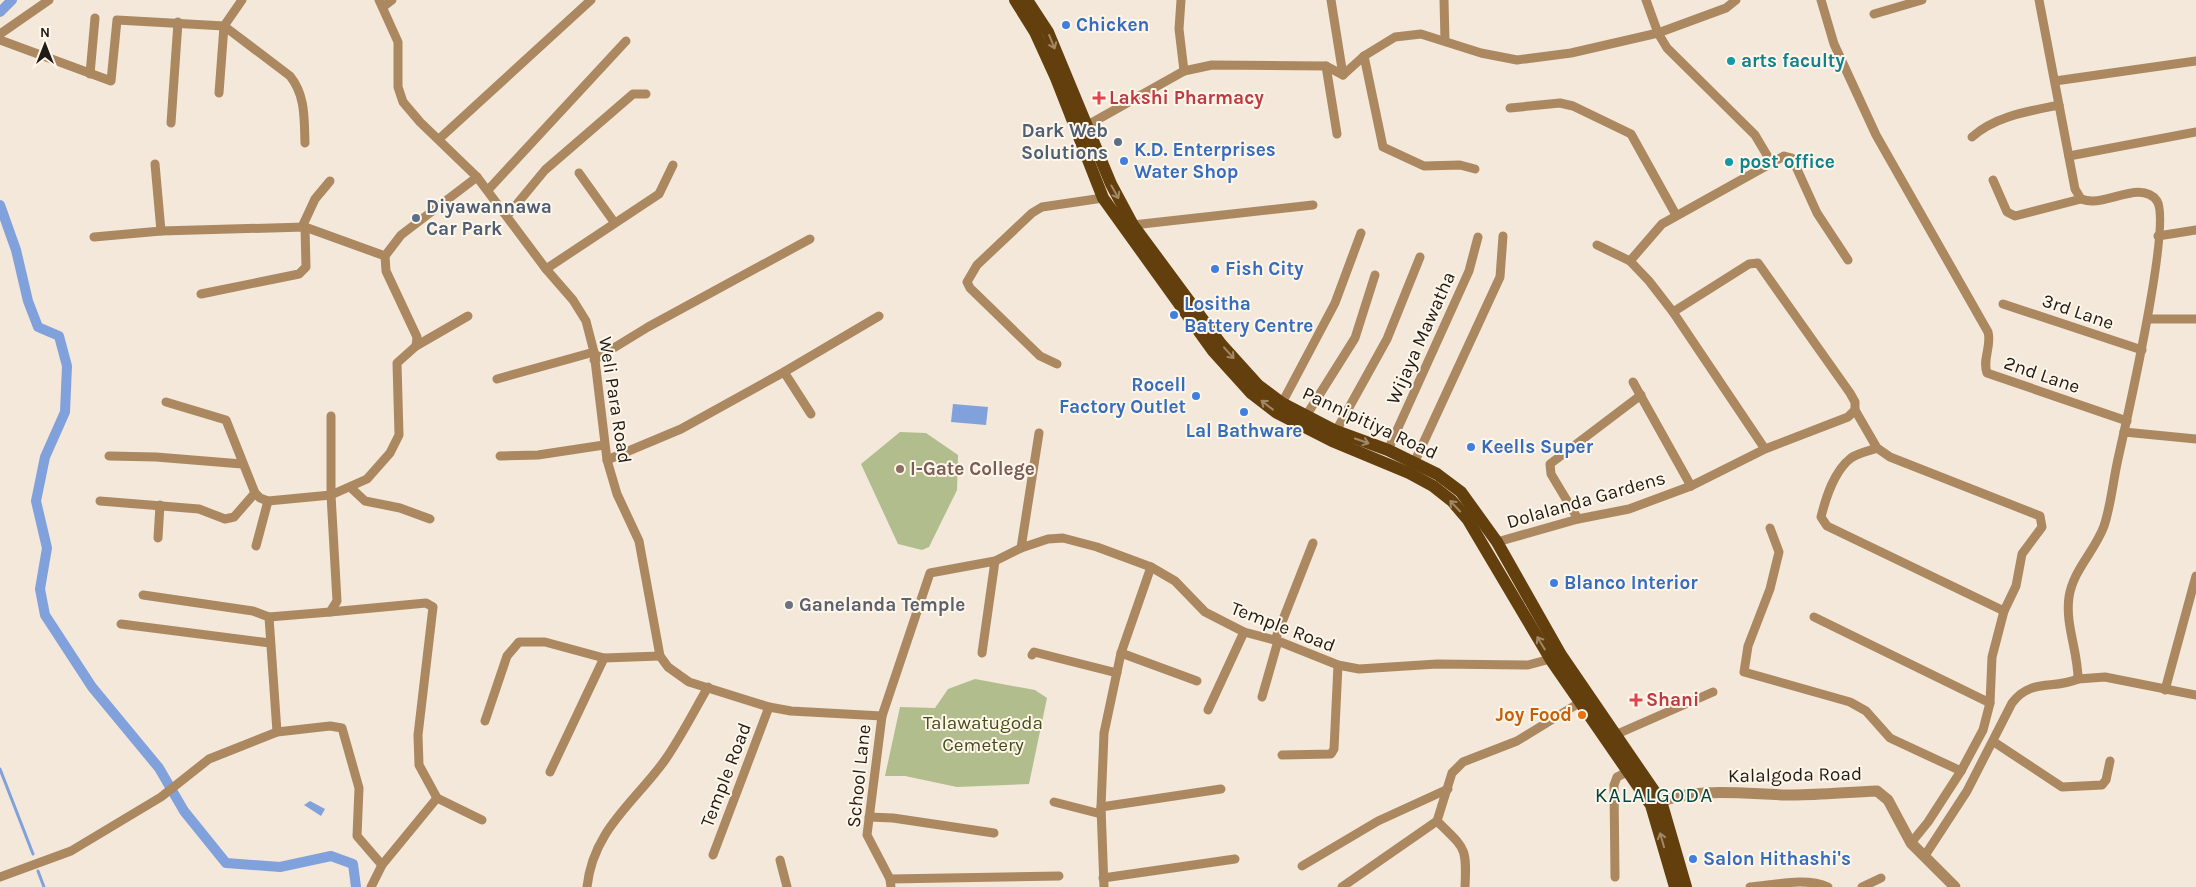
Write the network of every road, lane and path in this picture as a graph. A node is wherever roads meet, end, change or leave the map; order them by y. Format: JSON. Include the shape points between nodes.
{"nodes":[{"id":1,"x":49,"y":0,"type":"edge"},
{"id":2,"x":242,"y":0,"type":"edge"},
{"id":3,"x":392,"y":0,"type":"edge"},
{"id":4,"x":591,"y":0,"type":"edge"},
{"id":5,"x":1015,"y":0,"type":"edge"},
{"id":6,"x":1028,"y":0,"type":"edge"},
{"id":7,"x":1180,"y":0,"type":"edge"},
{"id":8,"x":1331,"y":0,"type":"edge"},
{"id":9,"x":1444,"y":0,"type":"edge"},
{"id":10,"x":1646,"y":0,"type":"edge"},
{"id":11,"x":1736,"y":0,"type":"edge"},
{"id":12,"x":1822,"y":0,"type":"edge"},
{"id":13,"x":1922,"y":0,"type":"edge"},
{"id":14,"x":2039,"y":0,"type":"edge"},
{"id":15,"x":381,"y":4,"type":"edge"},
{"id":16,"x":1874,"y":14,"type":"dead end"},
{"id":17,"x":96,"y":18,"type":"dead end"},
{"id":18,"x":178,"y":22,"type":"junction"},
{"id":19,"x":224,"y":26,"type":"junction"},
{"id":20,"x":1658,"y":33,"type":"junction"},
{"id":21,"x":0,"y":34,"type":"edge"},
{"id":22,"x":0,"y":40,"type":"edge"},
{"id":23,"x":626,"y":40,"type":"dead end"},
{"id":24,"x":1446,"y":41,"type":"junction"},
{"id":25,"x":1364,"y":56,"type":"junction"},
{"id":26,"x":2196,"y":61,"type":"edge"},
{"id":27,"x":1326,"y":66,"type":"junction"},
{"id":28,"x":1184,"y":71,"type":"junction"},
{"id":29,"x":90,"y":74,"type":"junction"},
{"id":30,"x":1342,"y":75,"type":"junction"},
{"id":31,"x":2055,"y":81,"type":"junction"},
{"id":32,"x":219,"y":93,"type":"dead end"},
{"id":33,"x":646,"y":94,"type":"dead end"},
{"id":34,"x":2059,"y":105,"type":"junction"},
{"id":35,"x":1510,"y":108,"type":"dead end"},
{"id":36,"x":172,"y":123,"type":"dead end"},
{"id":37,"x":1086,"y":126,"type":"junction"},
{"id":38,"x":2196,"y":132,"type":"edge"},
{"id":39,"x":1337,"y":134,"type":"dead end"},
{"id":40,"x":1972,"y":137,"type":"dead end"},
{"id":41,"x":439,"y":139,"type":"junction"},
{"id":42,"x":305,"y":143,"type":"dead end"},
{"id":43,"x":2069,"y":156,"type":"junction"},
{"id":44,"x":1771,"y":162,"type":"junction"},
{"id":45,"x":155,"y":164,"type":"dead end"},
{"id":46,"x":673,"y":165,"type":"dead end"},
{"id":47,"x":1476,"y":170,"type":"dead end"},
{"id":48,"x":579,"y":173,"type":"dead end"},
{"id":49,"x":477,"y":177,"type":"junction"},
{"id":50,"x":1993,"y":180,"type":"dead end"},
{"id":51,"x":330,"y":181,"type":"dead end"},
{"id":52,"x":488,"y":190,"type":"junction"},
{"id":53,"x":1103,"y":198,"type":"junction"},
{"id":54,"x":2081,"y":199,"type":"junction"},
{"id":55,"x":1313,"y":205,"type":"dead end"},
{"id":56,"x":1676,"y":215,"type":"junction"},
{"id":57,"x":506,"y":216,"type":"junction"},
{"id":58,"x":614,"y":222,"type":"junction"},
{"id":59,"x":1133,"y":225,"type":"junction"},
{"id":60,"x":304,"y":227,"type":"junction"},
{"id":61,"x":2196,"y":230,"type":"edge"},
{"id":62,"x":161,"y":231,"type":"junction"},
{"id":63,"x":1361,"y":233,"type":"dead end"},
{"id":64,"x":1503,"y":236,"type":"dead end"},
{"id":65,"x":2158,"y":236,"type":"junction"},
{"id":66,"x":94,"y":237,"type":"dead end"},
{"id":67,"x":1478,"y":238,"type":"dead end"},
{"id":68,"x":810,"y":239,"type":"dead end"},
{"id":69,"x":1597,"y":245,"type":"dead end"},
{"id":70,"x":385,"y":256,"type":"junction"},
{"id":71,"x":1420,"y":257,"type":"dead end"},
{"id":72,"x":1848,"y":260,"type":"dead end"},
{"id":73,"x":1630,"y":261,"type":"junction"},
{"id":74,"x":546,"y":269,"type":"junction"},
{"id":75,"x":1375,"y":275,"type":"dead end"},
{"id":76,"x":200,"y":294,"type":"dead end"},
{"id":77,"x":2004,"y":304,"type":"dead end"},
{"id":78,"x":1673,"y":312,"type":"junction"},
{"id":79,"x":468,"y":316,"type":"dead end"},
{"id":80,"x":879,"y":316,"type":"dead end"},
{"id":81,"x":2148,"y":319,"type":"junction"},
{"id":82,"x":2196,"y":319,"type":"edge"},
{"id":83,"x":416,"y":346,"type":"junction"},
{"id":84,"x":2142,"y":350,"type":"junction"},
{"id":85,"x":594,"y":356,"type":"junction"},
{"id":86,"x":1057,"y":364,"type":"dead end"},
{"id":87,"x":784,"y":372,"type":"junction"},
{"id":88,"x":497,"y":379,"type":"dead end"},
{"id":89,"x":1633,"y":382,"type":"dead end"},
{"id":90,"x":1641,"y":395,"type":"junction"},
{"id":91,"x":166,"y":402,"type":"dead end"},
{"id":92,"x":1282,"y":402,"type":"junction"},
{"id":93,"x":1854,"y":410,"type":"junction"},
{"id":94,"x":811,"y":414,"type":"dead end"},
{"id":95,"x":331,"y":416,"type":"dead end"},
{"id":96,"x":1306,"y":416,"type":"junction"},
{"id":97,"x":2127,"y":421,"type":"junction"},
{"id":98,"x":1336,"y":432,"type":"junction"},
{"id":99,"x":2124,"y":432,"type":"junction"},
{"id":100,"x":1039,"y":433,"type":"dead end"},
{"id":101,"x":2196,"y":439,"type":"edge"},
{"id":102,"x":604,"y":445,"type":"junction"},
{"id":103,"x":1877,"y":448,"type":"junction"},
{"id":104,"x":1765,"y":449,"type":"junction"},
{"id":105,"x":1388,"y":450,"type":"junction"},
{"id":106,"x":109,"y":456,"type":"dead end"},
{"id":107,"x":500,"y":456,"type":"dead end"},
{"id":108,"x":606,"y":460,"type":"junction"},
{"id":109,"x":1414,"y":462,"type":"junction"},
{"id":110,"x":242,"y":464,"type":"junction"},
{"id":111,"x":1691,"y":486,"type":"junction"},
{"id":112,"x":350,"y":487,"type":"junction"},
{"id":113,"x":255,"y":493,"type":"junction"},
{"id":114,"x":331,"y":495,"type":"junction"},
{"id":115,"x":100,"y":501,"type":"dead end"},
{"id":116,"x":268,"y":501,"type":"junction"},
{"id":117,"x":160,"y":505,"type":"junction"},
{"id":118,"x":430,"y":518,"type":"dead end"},
{"id":119,"x":1578,"y":519,"type":"junction"},
{"id":120,"x":1770,"y":528,"type":"dead end"},
{"id":121,"x":158,"y":538,"type":"dead end"},
{"id":122,"x":1497,"y":542,"type":"junction"},
{"id":123,"x":1313,"y":543,"type":"dead end"},
{"id":124,"x":256,"y":546,"type":"dead end"},
{"id":125,"x":1021,"y":548,"type":"junction"},
{"id":126,"x":996,"y":561,"type":"junction"},
{"id":127,"x":1151,"y":568,"type":"junction"},
{"id":128,"x":2196,"y":576,"type":"edge"},
{"id":129,"x":143,"y":595,"type":"dead end"},
{"id":130,"x":2004,"y":610,"type":"junction"},
{"id":131,"x":330,"y":612,"type":"junction"},
{"id":132,"x":268,"y":617,"type":"junction"},
{"id":133,"x":1814,"y":617,"type":"dead end"},
{"id":134,"x":121,"y":624,"type":"dead end"},
{"id":135,"x":1244,"y":632,"type":"junction"},
{"id":136,"x":1277,"y":641,"type":"junction"},
{"id":137,"x":270,"y":643,"type":"junction"},
{"id":138,"x":982,"y":653,"type":"dead end"},
{"id":139,"x":1121,"y":653,"type":"junction"},
{"id":140,"x":1032,"y":655,"type":"dead end"},
{"id":141,"x":660,"y":656,"type":"junction"},
{"id":142,"x":604,"y":658,"type":"junction"},
{"id":143,"x":1556,"y":658,"type":"junction"},
{"id":144,"x":1338,"y":665,"type":"junction"},
{"id":145,"x":1117,"y":673,"type":"junction"},
{"id":146,"x":2078,"y":679,"type":"junction"},
{"id":147,"x":1197,"y":681,"type":"dead end"},
{"id":148,"x":708,"y":687,"type":"junction"},
{"id":149,"x":2165,"y":690,"type":"junction"},
{"id":150,"x":1713,"y":692,"type":"dead end"},
{"id":151,"x":2196,"y":695,"type":"edge"},
{"id":152,"x":1262,"y":697,"type":"dead end"},
{"id":153,"x":1585,"y":699,"type":"junction"},
{"id":154,"x":1990,"y":703,"type":"junction"},
{"id":155,"x":769,"y":707,"type":"junction"},
{"id":156,"x":1208,"y":710,"type":"dead end"},
{"id":157,"x":882,"y":716,"type":"junction"},
{"id":158,"x":484,"y":721,"type":"dead end"},
{"id":159,"x":277,"y":732,"type":"junction"},
{"id":160,"x":1615,"y":735,"type":"junction"},
{"id":161,"x":1994,"y":742,"type":"junction"},
{"id":162,"x":1282,"y":755,"type":"dead end"},
{"id":163,"x":2110,"y":761,"type":"dead end"},
{"id":164,"x":1629,"y":771,"type":"junction"},
{"id":165,"x":1961,"y":771,"type":"junction"},
{"id":166,"x":550,"y":772,"type":"dead end"},
{"id":167,"x":1221,"y":789,"type":"dead end"},
{"id":168,"x":1448,"y":789,"type":"junction"},
{"id":169,"x":437,"y":798,"type":"junction"},
{"id":170,"x":1054,"y":802,"type":"dead end"},
{"id":171,"x":1656,"y":803,"type":"junction"},
{"id":172,"x":1101,"y":811,"type":"junction"},
{"id":173,"x":869,"y":817,"type":"junction"},
{"id":174,"x":482,"y":820,"type":"dead end"},
{"id":175,"x":1437,"y":821,"type":"junction"},
{"id":176,"x":994,"y":833,"type":"dead end"},
{"id":177,"x":1911,"y":843,"type":"junction"},
{"id":178,"x":713,"y":855,"type":"dead end"},
{"id":179,"x":1924,"y":857,"type":"junction"},
{"id":180,"x":1235,"y":859,"type":"dead end"},
{"id":181,"x":780,"y":860,"type":"dead end"},
{"id":182,"x":382,"y":866,"type":"junction"},
{"id":183,"x":1302,"y":866,"type":"dead end"},
{"id":184,"x":1059,"y":876,"type":"dead end"},
{"id":185,"x":0,"y":877,"type":"edge"},
{"id":186,"x":1614,"y":877,"type":"dead end"},
{"id":187,"x":1881,"y":878,"type":"dead end"},
{"id":188,"x":1103,"y":882,"type":"edge"},
{"id":189,"x":890,"y":883,"type":"edge"},
{"id":190,"x":372,"y":887,"type":"edge"},
{"id":191,"x":587,"y":887,"type":"edge"},
{"id":192,"x":787,"y":887,"type":"edge"},
{"id":193,"x":1342,"y":887,"type":"edge"},
{"id":194,"x":1465,"y":887,"type":"edge"},
{"id":195,"x":1675,"y":887,"type":"edge"},
{"id":196,"x":1686,"y":887,"type":"edge"},
{"id":197,"x":1750,"y":887,"type":"edge"},
{"id":198,"x":1828,"y":887,"type":"edge"},
{"id":199,"x":1862,"y":887,"type":"edge"},
{"id":200,"x":1955,"y":887,"type":"edge"}],
"edges":[{"from":1,"to":21,"type":"street"},
{"from":2,"to":19,"type":"street"},
{"from":3,"to":15,"type":"street"},
{"from":4,"to":41,"type":"street"},
{"from":5,"to":53,"type":"main road","name":"Pannipitiya Road","via":[[1056,78]]},
{"from":6,"to":37,"type":"main road","name":"Pannipitiya Road","one_way":true,"via":[[1048,32]]},
{"from":7,"to":28,"type":"street","via":[[1179,29]]},
{"from":8,"to":30,"type":"street"},
{"from":9,"to":24,"type":"street"},
{"from":10,"to":20,"type":"street"},
{"from":11,"to":20,"type":"street","via":[[1726,8]]},
{"from":12,"to":97,"type":"street","name":"2nd Lane","via":[[1834,44],[1876,135],[1988,332],[1990,339],[1984,365],[1987,373]]},
{"from":13,"to":16,"type":"street"},
{"from":14,"to":31,"type":"street"},
{"from":15,"to":41,"type":"street","name":"Weli Para Road","via":[[398,42],[398,87],[403,102]]},
{"from":17,"to":29,"type":"street"},
{"from":18,"to":19,"type":"street"},
{"from":18,"to":29,"type":"street","via":[[117,20],[111,81]]},
{"from":18,"to":36,"type":"street"},
{"from":19,"to":32,"type":"street"},
{"from":19,"to":42,"type":"street","via":[[290,76],[297,85],[304,102]]},
{"from":20,"to":24,"type":"street","via":[[1570,53],[1517,60],[1481,53]]},
{"from":20,"to":44,"type":"street","via":[[1667,48],[1755,136]]},
{"from":22,"to":29,"type":"street"},
{"from":23,"to":52,"type":"street"},
{"from":24,"to":25,"type":"street","via":[[1421,34],[1395,37]]},
{"from":25,"to":30,"type":"street"},
{"from":25,"to":47,"type":"street","via":[[1383,147],[1424,166],[1460,164]]},
{"from":26,"to":31,"type":"street"},
{"from":27,"to":28,"type":"street","via":[[1212,65]]},
{"from":27,"to":30,"type":"street"},
{"from":27,"to":39,"type":"street"},
{"from":28,"to":37,"type":"street"},
{"from":31,"to":34,"type":"street"},
{"from":33,"to":57,"type":"street","via":[[633,94],[545,170]]},
{"from":34,"to":40,"type":"street","via":[[1989,123]]},
{"from":34,"to":43,"type":"street"},
{"from":35,"to":56,"type":"street","via":[[1560,103],[1631,134]]},
{"from":37,"to":59,"type":"main road","name":"Pannipitiya Road","one_way":true,"via":[[1110,184]]},
{"from":38,"to":43,"type":"street"},
{"from":41,"to":49,"type":"street","name":"Weli Para Road"},
{"from":43,"to":54,"type":"street","via":[[2075,189]]},
{"from":44,"to":56,"type":"street"},
{"from":44,"to":72,"type":"street","via":[[1784,156],[1792,158],[1817,213]]},
{"from":45,"to":62,"type":"street"},
{"from":46,"to":58,"type":"street","via":[[659,194]]},
{"from":48,"to":58,"type":"street"},
{"from":49,"to":52,"type":"street","name":"Weli Para Road"},
{"from":49,"to":70,"type":"street","via":[[401,235]]},
{"from":50,"to":54,"type":"street","via":[[2007,212],[2015,216]]},
{"from":51,"to":60,"type":"street","via":[[316,199]]},
{"from":52,"to":57,"type":"street","name":"Weli Para Road"},
{"from":53,"to":86,"type":"street","via":[[1042,207],[1032,213],[977,265],[967,282],[1040,356]]},
{"from":143,"to":53,"type":"main road","name":"Pannipitiya Road","one_way":true,"via":[[1468,520],[1452,502],[1433,486],[1409,473],[1276,413],[1251,393],[1213,351]]},
{"from":54,"to":65,"type":"street","via":[[2092,202],[2137,192],[2148,194],[2157,201],[2159,208]]},
{"from":55,"to":59,"type":"street"},
{"from":56,"to":73,"type":"street","via":[[1662,224]]},
{"from":57,"to":74,"type":"street","name":"Weli Para Road"},
{"from":58,"to":74,"type":"street"},
{"from":59,"to":92,"type":"main road","name":"Pannipitiya Road","one_way":true,"via":[[1221,344],[1258,385]]},
{"from":60,"to":62,"type":"street"},
{"from":60,"to":70,"type":"street"},
{"from":60,"to":76,"type":"street","via":[[306,266],[299,274]]},
{"from":61,"to":65,"type":"street"},
{"from":62,"to":66,"type":"street"},
{"from":63,"to":92,"type":"street","via":[[1335,303]]},
{"from":64,"to":109,"type":"street","via":[[1500,277]]},
{"from":65,"to":81,"type":"street"},
{"from":67,"to":105,"type":"street","name":"Wijaya Mawatha","via":[[1469,271]]},
{"from":68,"to":85,"type":"street"},
{"from":69,"to":73,"type":"street"},
{"from":70,"to":83,"type":"street","via":[[386,271],[417,337]]},
{"from":71,"to":98,"type":"street","via":[[1387,340]]},
{"from":73,"to":78,"type":"street"},
{"from":74,"to":85,"type":"street","name":"Weli Para Road","via":[[586,321]]},
{"from":75,"to":96,"type":"street","via":[[1355,338]]},
{"from":77,"to":84,"type":"street","name":"3rd Lane"},
{"from":78,"to":93,"type":"street","via":[[1749,264],[1758,263],[1850,393],[1855,402]]},
{"from":78,"to":104,"type":"street"},
{"from":79,"to":83,"type":"street"},
{"from":80,"to":87,"type":"street"},
{"from":81,"to":82,"type":"street"},
{"from":81,"to":84,"type":"street"},
{"from":83,"to":112,"type":"street","via":[[397,363],[399,435],[390,453],[367,479]]},
{"from":84,"to":97,"type":"street"},
{"from":85,"to":88,"type":"street"},
{"from":85,"to":102,"type":"street","name":"Weli Para Road"},
{"from":87,"to":94,"type":"street"},
{"from":87,"to":108,"type":"street","via":[[681,429]]},
{"from":89,"to":90,"type":"street"},
{"from":90,"to":111,"type":"street"},
{"from":90,"to":119,"type":"street","via":[[1550,464],[1551,474]]},
{"from":91,"to":110,"type":"street","via":[[226,420]]},
{"from":92,"to":96,"type":"main road","name":"Pannipitiya Road"},
{"from":93,"to":103,"type":"street"},
{"from":93,"to":104,"type":"street","name":"Dolalanda Gardens","via":[[1848,417]]},
{"from":95,"to":114,"type":"street"},
{"from":96,"to":98,"type":"main road","name":"Pannipitiya Road"},
{"from":97,"to":99,"type":"street"},
{"from":98,"to":105,"type":"main road","name":"Pannipitiya Road","one_way":true},
{"from":99,"to":101,"type":"street"},
{"from":99,"to":146,"type":"street","via":[[2104,527],[2076,575],[2069,596],[2070,634],[2078,661]]},
{"from":100,"to":125,"type":"street"},
{"from":102,"to":107,"type":"street","via":[[538,455]]},
{"from":102,"to":108,"type":"street","name":"Weli Para Road"},
{"from":103,"to":130,"type":"street","via":[[1890,457],[2040,516],[2042,527],[2022,554],[2016,586]]},
{"from":103,"to":130,"type":"street","via":[[1852,458],[1842,468],[1826,496],[1821,517],[1827,526]]},
{"from":104,"to":111,"type":"street","name":"Dolalanda Gardens"},
{"from":105,"to":109,"type":"main road","name":"Pannipitiya Road"},
{"from":106,"to":110,"type":"street"},
{"from":108,"to":141,"type":"street","name":"Weli Para Road","via":[[617,494],[639,541]]},
{"from":109,"to":122,"type":"main road","name":"Pannipitiya Road","via":[[1461,492]]},
{"from":110,"to":113,"type":"street"},
{"from":111,"to":119,"type":"street","name":"Dolalanda Gardens","via":[[1629,508]]},
{"from":112,"to":114,"type":"street"},
{"from":112,"to":118,"type":"street","via":[[365,501]]},
{"from":113,"to":116,"type":"street"},
{"from":113,"to":117,"type":"street","via":[[234,517],[224,518],[199,509]]},
{"from":114,"to":116,"type":"street"},
{"from":114,"to":131,"type":"street","via":[[337,602]]},
{"from":115,"to":117,"type":"street"},
{"from":116,"to":124,"type":"street"},
{"from":117,"to":121,"type":"street"},
{"from":119,"to":122,"type":"street","name":"Dolalanda Gardens"},
{"from":120,"to":165,"type":"street","via":[[1779,552],[1770,589],[1748,646],[1744,672],[1850,702],[1866,711],[1890,738]]},
{"from":122,"to":143,"type":"main road","name":"Pannipitiya Road"},
{"from":123,"to":136,"type":"street"},
{"from":125,"to":126,"type":"street","name":"Temple Road"},
{"from":125,"to":127,"type":"street","name":"Temple Road","via":[[1048,539],[1063,538]]},
{"from":126,"to":138,"type":"street"},
{"from":126,"to":157,"type":"street","name":"Temple Road","via":[[930,573]]},
{"from":127,"to":135,"type":"street","name":"Temple Road","via":[[1175,582],[1205,612]]},
{"from":127,"to":139,"type":"street"},
{"from":128,"to":149,"type":"street"},
{"from":129,"to":132,"type":"street","via":[[253,611]]},
{"from":130,"to":154,"type":"street","via":[[1992,657]]},
{"from":131,"to":132,"type":"street"},
{"from":131,"to":169,"type":"street","via":[[426,603],[433,607],[418,755],[419,765]]},
{"from":132,"to":137,"type":"street"},
{"from":133,"to":154,"type":"street"},
{"from":134,"to":137,"type":"street"},
{"from":135,"to":136,"type":"street","name":"Temple Road"},
{"from":135,"to":156,"type":"street"},
{"from":136,"to":144,"type":"street","name":"Temple Road"},
{"from":136,"to":152,"type":"street"},
{"from":137,"to":159,"type":"street"},
{"from":139,"to":145,"type":"street"},
{"from":139,"to":147,"type":"street"},
{"from":140,"to":145,"type":"street","via":[[1034,652]]},
{"from":141,"to":142,"type":"street"},
{"from":141,"to":148,"type":"street","via":[[668,667],[689,682]]},
{"from":142,"to":158,"type":"street","via":[[545,642],[519,642],[507,656]]},
{"from":142,"to":166,"type":"street"},
{"from":143,"to":144,"type":"street","name":"Temple Road","via":[[1528,665],[1437,664],[1359,668]]},
{"from":143,"to":153,"type":"main road","name":"Pannipitiya Road"},
{"from":144,"to":162,"type":"street","via":[[1334,748],[1331,754]]},
{"from":145,"to":172,"type":"street","via":[[1104,733]]},
{"from":146,"to":149,"type":"street","via":[[2105,677]]},
{"from":146,"to":161,"type":"street","via":[[2020,692]]},
{"from":148,"to":155,"type":"street"},
{"from":148,"to":191,"type":"street","via":[[666,759],[602,837],[589,870]]},
{"from":149,"to":151,"type":"street"},
{"from":150,"to":160,"type":"street"},
{"from":153,"to":160,"type":"main road","name":"Pannipitiya Road"},
{"from":153,"to":164,"type":"main road","name":"Pannipitiya Road"},
{"from":153,"to":168,"type":"street","via":[[1517,741],[1462,762],[1452,773]]},
{"from":154,"to":165,"type":"street","via":[[1983,730]]},
{"from":155,"to":157,"type":"street","name":"School Lane"},
{"from":155,"to":178,"type":"street","name":"Temple Road"},
{"from":157,"to":173,"type":"street","name":"School Lane"},
{"from":159,"to":182,"type":"street","via":[[330,726],[342,728],[359,788],[357,836]]},
{"from":159,"to":185,"type":"street","via":[[209,759],[161,797],[70,851]]},
{"from":160,"to":171,"type":"main road","name":"Pannipitiya Road"},
{"from":161,"to":163,"type":"street","via":[[2062,787],[2102,785]]},
{"from":161,"to":179,"type":"street"},
{"from":164,"to":171,"type":"main road","name":"Pannipitiya Road"},
{"from":164,"to":186,"type":"street","via":[[1617,777],[1614,785]]},
{"from":165,"to":177,"type":"street"},
{"from":167,"to":172,"type":"street"},
{"from":168,"to":175,"type":"street"},
{"from":168,"to":183,"type":"street","via":[[1378,821]]},
{"from":169,"to":174,"type":"street"},
{"from":169,"to":182,"type":"street"},
{"from":170,"to":172,"type":"street"},
{"from":171,"to":177,"type":"street","name":"Kalalgoda Road","via":[[1700,793],[1794,795],[1877,791],[1888,800]]},
{"from":195,"to":171,"type":"main road","name":"Pannipitiya Road","one_way":true},
{"from":171,"to":196,"type":"main road","name":"Pannipitiya Road"},
{"from":172,"to":188,"type":"street"},
{"from":173,"to":176,"type":"street"},
{"from":173,"to":189,"type":"street","name":"School Lane","via":[[867,835]]},
{"from":175,"to":193,"type":"street"},
{"from":175,"to":194,"type":"street","via":[[1460,844],[1466,856]]},
{"from":177,"to":179,"type":"street","name":"Kalalgoda Road"},
{"from":179,"to":200,"type":"street","name":"Kalalgoda Road"},
{"from":180,"to":188,"type":"street"},
{"from":181,"to":192,"type":"street"},
{"from":182,"to":190,"type":"street"},
{"from":184,"to":189,"type":"street"},
{"from":187,"to":199,"type":"street"},
{"from":197,"to":198,"type":"street","via":[[1806,882]]}]}
